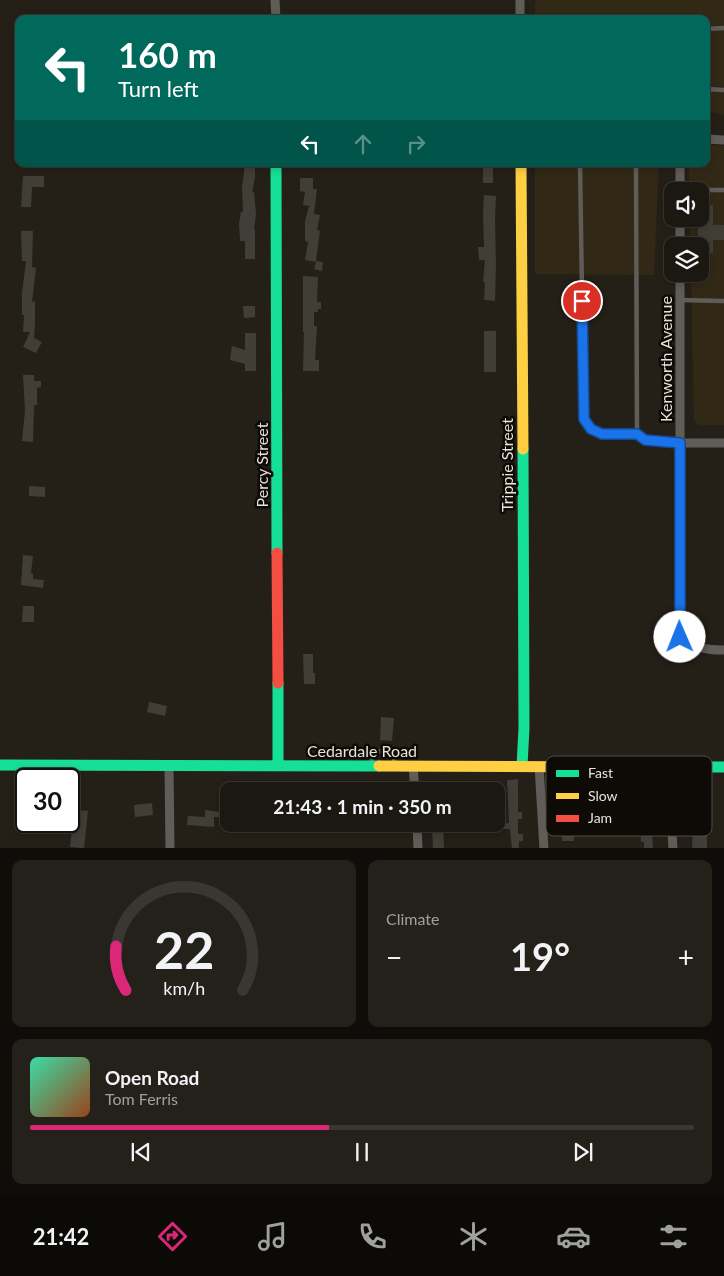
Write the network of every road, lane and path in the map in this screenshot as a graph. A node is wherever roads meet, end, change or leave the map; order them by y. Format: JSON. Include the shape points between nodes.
{"nodes":[{"id":1,"x":276,"y":0,"type":"edge"},
{"id":2,"x":520,"y":0,"type":"edge"},
{"id":3,"x":276,"y":15,"type":"edge"},
{"id":4,"x":520,"y":15,"type":"edge"},
{"id":5,"x":724,"y":28,"type":"edge"},
{"id":6,"x":710,"y":29,"type":"edge"},
{"id":7,"x":710,"y":89,"type":"edge"},
{"id":8,"x":724,"y":90,"type":"edge"},
{"id":9,"x":710,"y":139,"type":"edge"},
{"id":10,"x":724,"y":140,"type":"edge"},
{"id":11,"x":276,"y":167,"type":"edge"},
{"id":12,"x":521,"y":167,"type":"edge"},
{"id":13,"x":580,"y":167,"type":"edge"},
{"id":14,"x":636,"y":167,"type":"edge"},
{"id":15,"x":680,"y":167,"type":"edge"},
{"id":16,"x":680,"y":182,"type":"edge"},
{"id":17,"x":709,"y":190,"type":"edge"},
{"id":18,"x":724,"y":190,"type":"edge"},
{"id":19,"x":680,"y":282,"type":"edge"},
{"id":20,"x":680,"y":300,"type":"junction"},
{"id":21,"x":724,"y":301,"type":"edge"},
{"id":22,"x":637,"y":434,"type":"junction"},
{"id":23,"x":680,"y":443,"type":"junction"},
{"id":24,"x":724,"y":443,"type":"edge"},
{"id":25,"x":724,"y":650,"type":"edge"},
{"id":26,"x":0,"y":765,"type":"edge"},
{"id":27,"x":62,"y":765,"type":"junction"},
{"id":28,"x":169,"y":766,"type":"junction"},
{"id":29,"x":278,"y":766,"type":"junction"},
{"id":30,"x":413,"y":766,"type":"junction"},
{"id":31,"x":522,"y":766,"type":"junction"},
{"id":32,"x":538,"y":766,"type":"junction"},
{"id":33,"x":546,"y":766,"type":"edge"},
{"id":34,"x":62,"y":768,"type":"edge"},
{"id":35,"x":414,"y":782,"type":"edge"},
{"id":36,"x":417,"y":832,"type":"edge"},
{"id":37,"x":170,"y":848,"type":"edge"},
{"id":38,"x":418,"y":848,"type":"edge"},
{"id":39,"x":544,"y":848,"type":"edge"}],
"edges":[{"from":1,"to":3,"type":"street"},
{"from":2,"to":4,"type":"street"},
{"from":5,"to":6,"type":"lane"},
{"from":7,"to":8,"type":"lane"},
{"from":9,"to":10,"type":"street"},
{"from":11,"to":29,"type":"street","name":"Percy Street"},
{"from":12,"to":31,"type":"street","name":"Trippie Street"},
{"from":13,"to":22,"type":"lane","via":[[584,419],[591,429],[602,434]]},
{"from":14,"to":22,"type":"lane"},
{"from":15,"to":16,"type":"street"},
{"from":17,"to":18,"type":"lane"},
{"from":19,"to":20,"type":"street","name":"Kenworth Avenue"},
{"from":20,"to":21,"type":"lane"},
{"from":20,"to":23,"type":"street","name":"Kenworth Avenue"},
{"from":22,"to":23,"type":"lane","via":[[645,440]]},
{"from":23,"to":24,"type":"street"},
{"from":23,"to":25,"type":"street","name":"Kenworth Avenue","via":[[680,637],[694,646]]},
{"from":26,"to":27,"type":"street","name":"Cedardale Road"},
{"from":27,"to":28,"type":"street","name":"Cedardale Road"},
{"from":27,"to":34,"type":"lane"},
{"from":28,"to":29,"type":"street","name":"Cedardale Road"},
{"from":28,"to":37,"type":"street"},
{"from":29,"to":30,"type":"street","name":"Cedardale Road"},
{"from":30,"to":31,"type":"street","name":"Cedardale Road"},
{"from":30,"to":35,"type":"street"},
{"from":31,"to":32,"type":"street","name":"Cedardale Road"},
{"from":32,"to":33,"type":"street","name":"Cedardale Road"},
{"from":32,"to":39,"type":"street"},
{"from":36,"to":38,"type":"street"}]}
